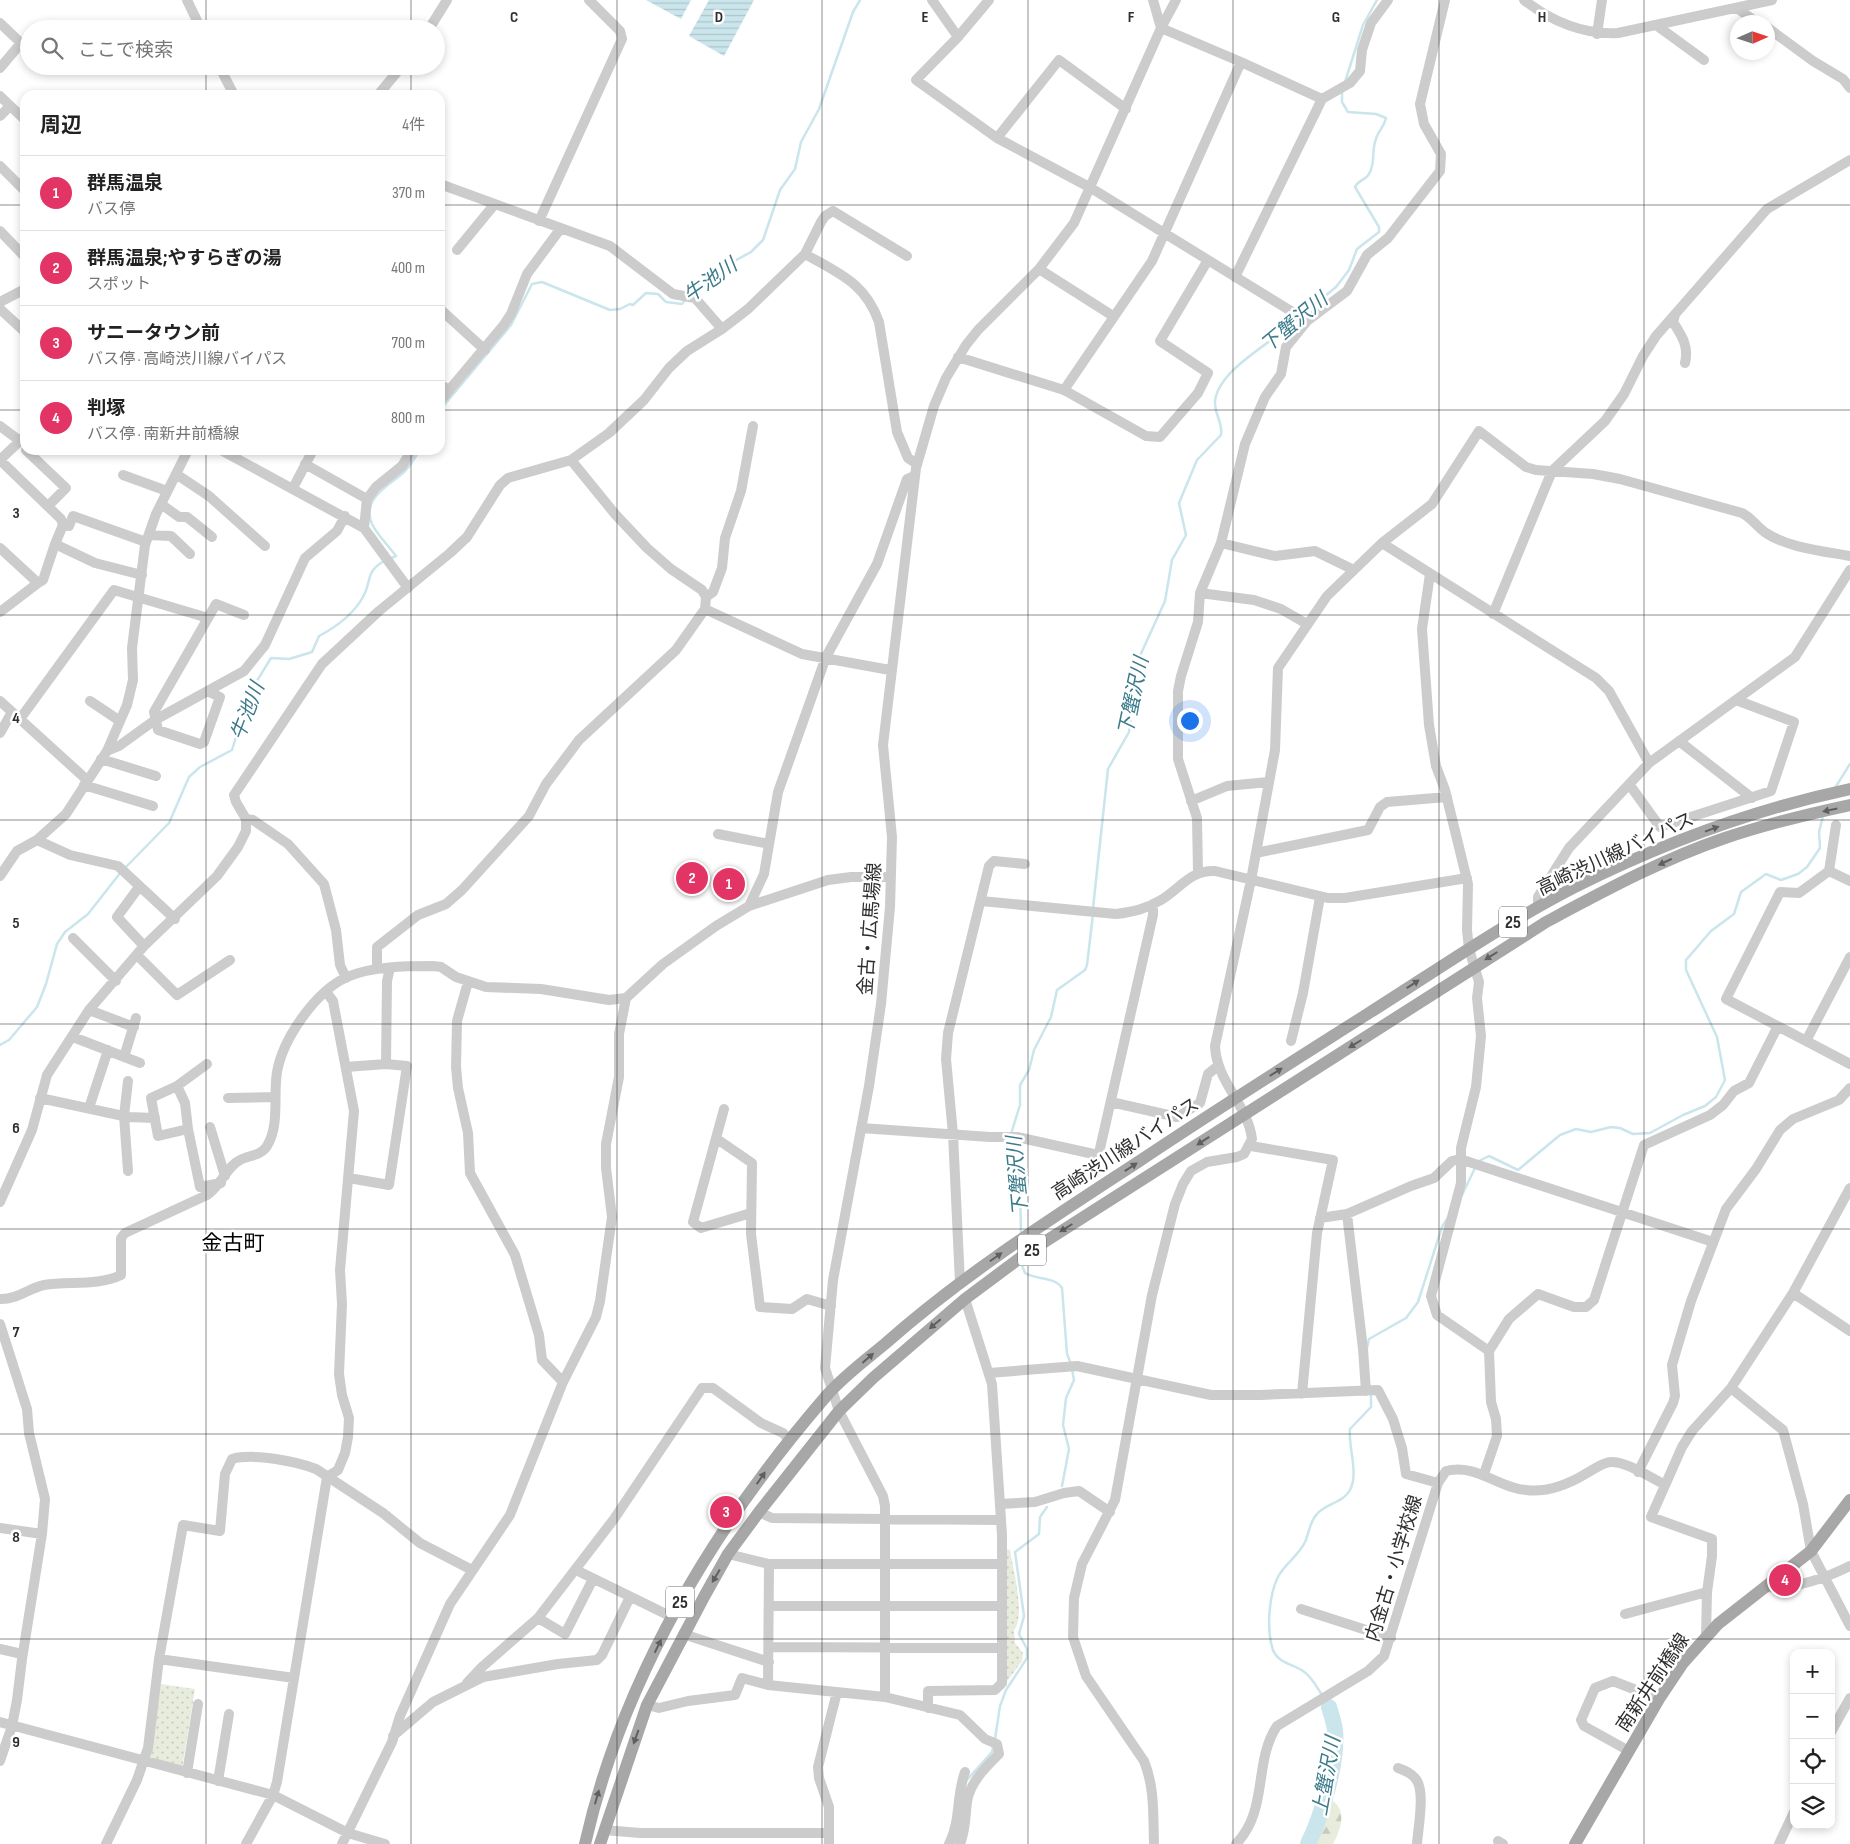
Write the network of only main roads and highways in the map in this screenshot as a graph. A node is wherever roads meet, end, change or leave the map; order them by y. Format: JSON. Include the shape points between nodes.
{"nodes":[{"id":1,"x":1850,"y":789,"type":"edge"},
{"id":2,"x":1850,"y":806,"type":"edge"},
{"id":3,"x":1850,"y":1500,"type":"edge"},
{"id":4,"x":584,"y":1844,"type":"edge"},
{"id":5,"x":600,"y":1844,"type":"edge"},
{"id":6,"x":1575,"y":1844,"type":"edge"}],
"edges":[{"from":4,"to":1,"type":"main road","name":"高崎渋川線バイパス","number":"25","one_way":true,"via":[[632,1698],[672,1617],[715,1542],[832,1390],[922,1311],[1018,1241],[1235,1098],[1469,948],[1538,908],[1669,844],[1816,796]]},
{"from":2,"to":5,"type":"main road","name":"高崎渋川線バイパス","number":"25","one_way":true,"via":[[1725,838],[1676,857],[1579,904],[1474,966],[1024,1255],[965,1299],[839,1411],[728,1554],[647,1705]]},
{"from":3,"to":6,"type":"main road","name":"南新井前橋線","via":[[1811,1551],[1706,1636],[1683,1663]]}]}
